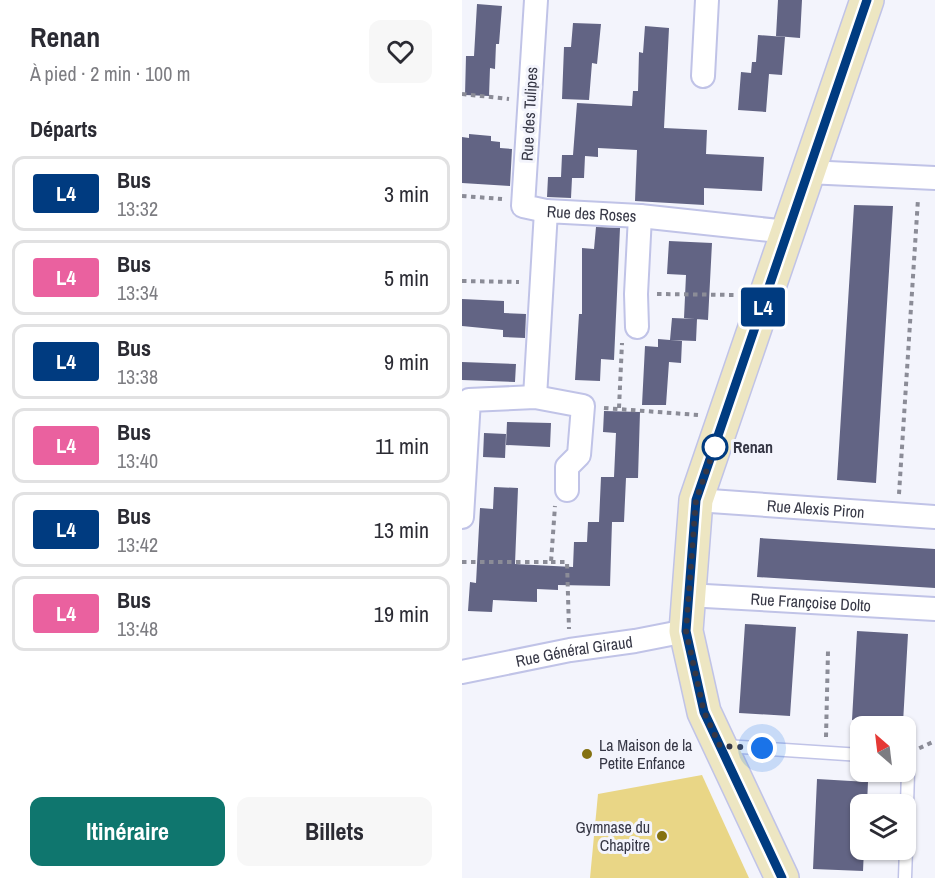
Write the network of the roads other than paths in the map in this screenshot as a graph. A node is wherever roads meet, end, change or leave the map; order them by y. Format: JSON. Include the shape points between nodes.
{"nodes":[{"id":1,"x":536,"y":0,"type":"edge"},
{"id":2,"x":707,"y":0,"type":"edge"},
{"id":3,"x":867,"y":0,"type":"edge"},
{"id":4,"x":703,"y":76,"type":"dead end"},
{"id":5,"x":807,"y":172,"type":"junction"},
{"id":6,"x":927,"y":177,"type":"edge"},
{"id":7,"x":546,"y":211,"type":"junction"},
{"id":8,"x":639,"y":216,"type":"junction"},
{"id":9,"x":788,"y":232,"type":"junction"},
{"id":10,"x":637,"y":327,"type":"road end"},
{"id":11,"x":535,"y":397,"type":"junction"},
{"id":12,"x":567,"y":490,"type":"road end"},
{"id":13,"x":696,"y":500,"type":"junction"},
{"id":14,"x":462,"y":517,"type":"edge"},
{"id":15,"x":935,"y":517,"type":"edge"},
{"id":16,"x":687,"y":595,"type":"junction"},
{"id":17,"x":935,"y":609,"type":"edge"},
{"id":18,"x":686,"y":631,"type":"junction"},
{"id":19,"x":462,"y":672,"type":"edge"},
{"id":20,"x":720,"y":746,"type":"junction"},
{"id":21,"x":850,"y":754,"type":"edge"},
{"id":22,"x":906,"y":860,"type":"edge"},
{"id":23,"x":782,"y":878,"type":"edge"},
{"id":24,"x":905,"y":878,"type":"edge"}],
"edges":[{"from":1,"to":7,"type":"street","name":"Rue des Tulipes","via":[[523,206]]},
{"from":2,"to":4,"type":"street"},
{"from":3,"to":5,"type":"main road"},
{"from":5,"to":6,"type":"street"},
{"from":5,"to":9,"type":"main road"},
{"from":7,"to":8,"type":"street","name":"Rue des Roses"},
{"from":7,"to":11,"type":"street","name":"Rue des Roses"},
{"from":8,"to":9,"type":"street","name":"Rue des Roses"},
{"from":8,"to":10,"type":"street"},
{"from":9,"to":13,"type":"main road"},
{"from":11,"to":12,"type":"street","via":[[582,406],[579,455],[567,467]]},
{"from":11,"to":14,"type":"street","via":[[469,400]]},
{"from":13,"to":15,"type":"street","name":"Rue Alexis Piron"},
{"from":13,"to":16,"type":"main road"},
{"from":16,"to":17,"type":"street","name":"Rue Françoise Dolto"},
{"from":16,"to":18,"type":"main road"},
{"from":18,"to":19,"type":"street","name":"Rue Général Giraud"},
{"from":18,"to":20,"type":"main road","via":[[704,712]]},
{"from":20,"to":21,"type":"lane"},
{"from":20,"to":23,"type":"main road"},
{"from":22,"to":24,"type":"lane"}]}
